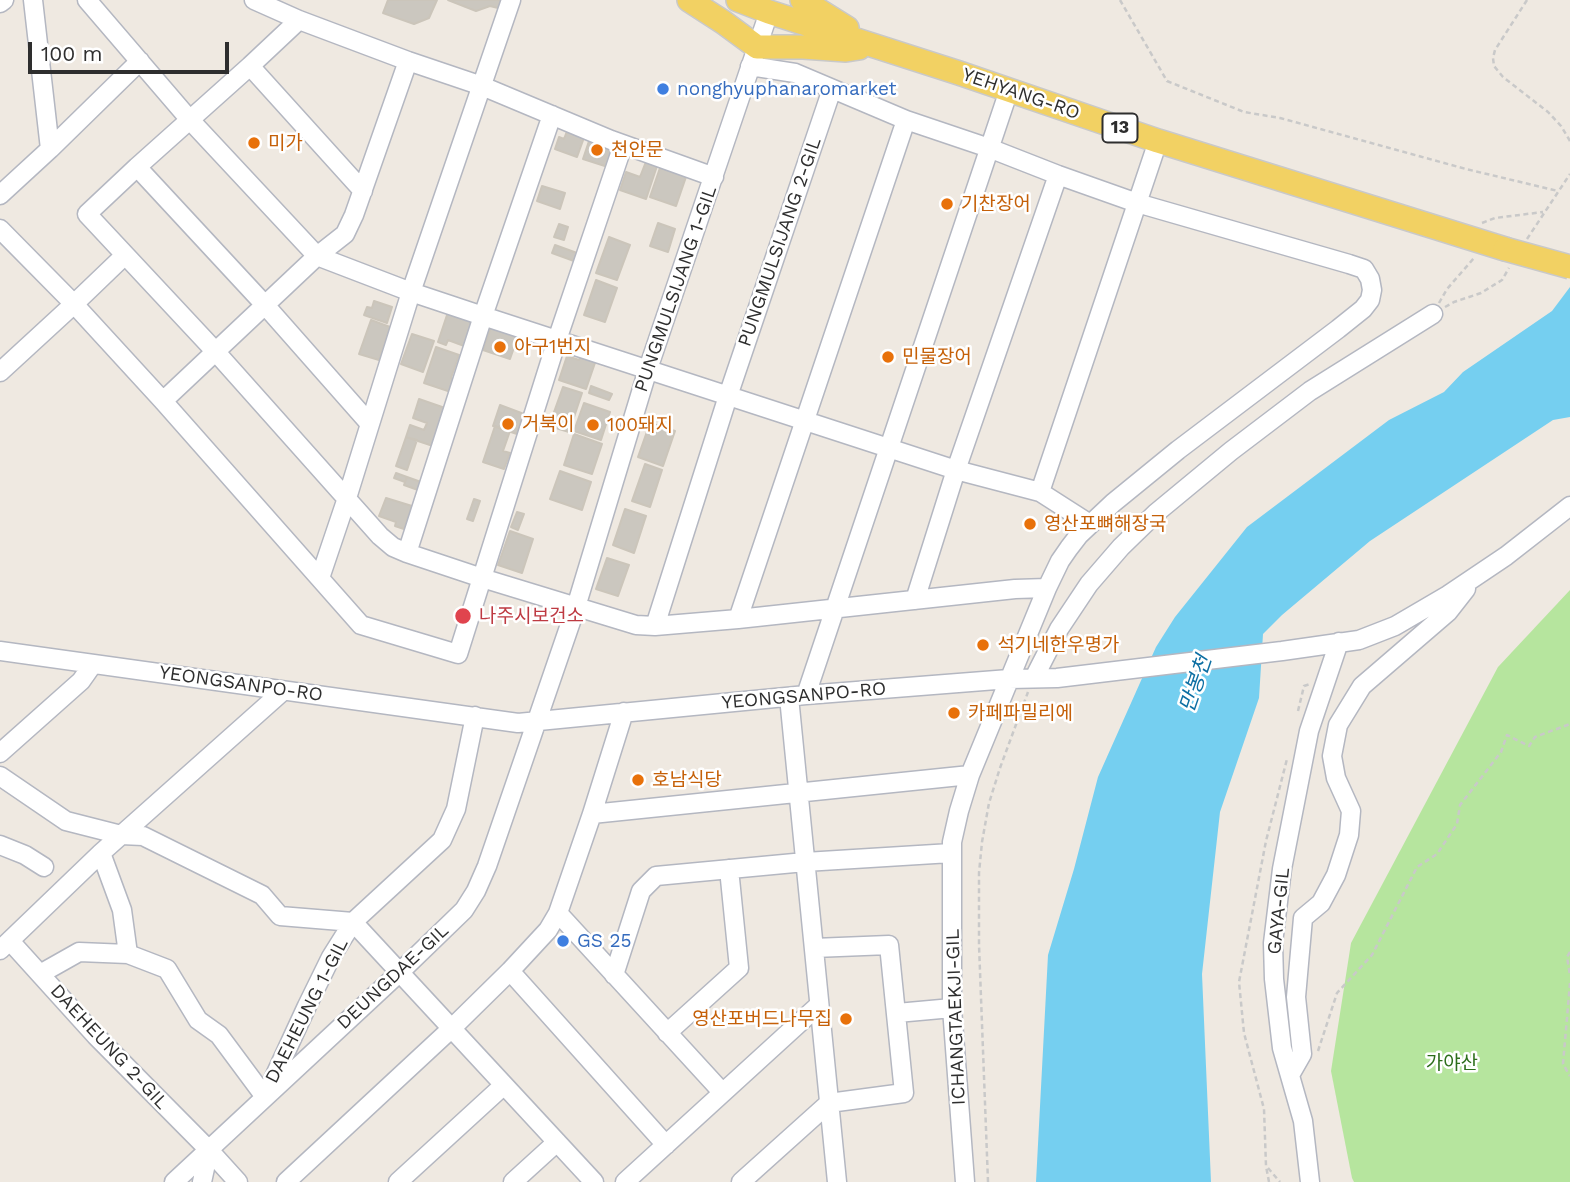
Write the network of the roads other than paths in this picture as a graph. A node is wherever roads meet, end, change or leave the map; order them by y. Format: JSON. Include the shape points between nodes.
{"nodes":[{"id":1,"x":33,"y":0,"type":"edge"},
{"id":2,"x":87,"y":0,"type":"edge"},
{"id":3,"x":254,"y":0,"type":"edge"},
{"id":4,"x":511,"y":0,"type":"edge"},
{"id":5,"x":689,"y":0,"type":"edge"},
{"id":6,"x":737,"y":0,"type":"edge"},
{"id":7,"x":802,"y":0,"type":"edge"},
{"id":8,"x":769,"y":6,"type":"edge"},
{"id":9,"x":299,"y":20,"type":"junction"},
{"id":10,"x":874,"y":46,"type":"junction"},
{"id":11,"x":753,"y":57,"type":"junction"},
{"id":12,"x":140,"y":61,"type":"junction"},
{"id":13,"x":408,"y":61,"type":"junction"},
{"id":14,"x":250,"y":66,"type":"junction"},
{"id":15,"x":482,"y":86,"type":"junction"},
{"id":16,"x":832,"y":89,"type":"junction"},
{"id":17,"x":1009,"y":90,"type":"junction"},
{"id":18,"x":552,"y":115,"type":"junction"},
{"id":19,"x":190,"y":120,"type":"junction"},
{"id":20,"x":906,"y":120,"type":"junction"},
{"id":21,"x":1158,"y":141,"type":"junction"},
{"id":22,"x":624,"y":145,"type":"junction"},
{"id":23,"x":989,"y":148,"type":"junction"},
{"id":24,"x":50,"y":149,"type":"junction"},
{"id":25,"x":137,"y":167,"type":"junction"},
{"id":26,"x":1058,"y":175,"type":"junction"},
{"id":27,"x":714,"y":177,"type":"junction"},
{"id":28,"x":363,"y":191,"type":"junction"},
{"id":29,"x":0,"y":195,"type":"edge"},
{"id":30,"x":1137,"y":203,"type":"junction"},
{"id":31,"x":0,"y":229,"type":"edge"},
{"id":32,"x":124,"y":256,"type":"junction"},
{"id":33,"x":317,"y":256,"type":"junction"},
{"id":34,"x":1570,"y":267,"type":"edge"},
{"id":35,"x":411,"y":292,"type":"junction"},
{"id":36,"x":74,"y":304,"type":"junction"},
{"id":37,"x":265,"y":304,"type":"junction"},
{"id":38,"x":1433,"y":314,"type":"dead end"},
{"id":39,"x":483,"y":316,"type":"junction"},
{"id":40,"x":557,"y":340,"type":"junction"},
{"id":41,"x":215,"y":351,"type":"junction"},
{"id":42,"x":648,"y":369,"type":"junction"},
{"id":43,"x":0,"y":372,"type":"edge"},
{"id":44,"x":729,"y":396,"type":"junction"},
{"id":45,"x":163,"y":401,"type":"junction"},
{"id":46,"x":805,"y":421,"type":"junction"},
{"id":47,"x":370,"y":424,"type":"junction"},
{"id":48,"x":888,"y":448,"type":"junction"},
{"id":49,"x":956,"y":470,"type":"junction"},
{"id":50,"x":1040,"y":492,"type":"junction"},
{"id":51,"x":347,"y":498,"type":"junction"},
{"id":52,"x":1570,"y":506,"type":"edge"},
{"id":53,"x":1090,"y":524,"type":"junction"},
{"id":54,"x":407,"y":553,"type":"junction"},
{"id":55,"x":1478,"y":576,"type":"junction"},
{"id":56,"x":320,"y":578,"type":"junction"},
{"id":57,"x":482,"y":578,"type":"junction"},
{"id":58,"x":1047,"y":588,"type":"junction"},
{"id":59,"x":915,"y":600,"type":"junction"},
{"id":60,"x":576,"y":607,"type":"junction"},
{"id":61,"x":835,"y":608,"type":"junction"},
{"id":62,"x":738,"y":620,"type":"junction"},
{"id":63,"x":655,"y":626,"type":"junction"},
{"id":64,"x":1339,"y":642,"type":"junction"},
{"id":65,"x":0,"y":651,"type":"edge"},
{"id":66,"x":93,"y":664,"type":"junction"},
{"id":67,"x":1034,"y":678,"type":"junction"},
{"id":68,"x":1009,"y":679,"type":"junction"},
{"id":69,"x":283,"y":691,"type":"junction"},
{"id":70,"x":797,"y":696,"type":"junction"},
{"id":71,"x":624,"y":712,"type":"junction"},
{"id":72,"x":475,"y":716,"type":"junction"},
{"id":73,"x":537,"y":721,"type":"junction"},
{"id":74,"x":0,"y":753,"type":"edge"},
{"id":75,"x":970,"y":775,"type":"junction"},
{"id":76,"x":0,"y":776,"type":"edge"},
{"id":77,"x":799,"y":793,"type":"junction"},
{"id":78,"x":592,"y":814,"type":"junction"},
{"id":79,"x":121,"y":835,"type":"junction"},
{"id":80,"x":0,"y":845,"type":"edge"},
{"id":81,"x":101,"y":853,"type":"junction"},
{"id":82,"x":951,"y":853,"type":"junction"},
{"id":83,"x":805,"y":862,"type":"junction"},
{"id":84,"x":44,"y":867,"type":"dead end"},
{"id":85,"x":729,"y":869,"type":"junction"},
{"id":86,"x":558,"y":913,"type":"junction"},
{"id":87,"x":353,"y":922,"type":"junction"},
{"id":88,"x":5,"y":945,"type":"edge"},
{"id":89,"x":814,"y":948,"type":"junction"},
{"id":90,"x":128,"y":954,"type":"junction"},
{"id":91,"x":510,"y":971,"type":"junction"},
{"id":92,"x":400,"y":972,"type":"junction"},
{"id":93,"x":40,"y":974,"type":"junction"},
{"id":94,"x":614,"y":975,"type":"junction"},
{"id":95,"x":819,"y":1005,"type":"junction"},
{"id":96,"x":952,"y":1008,"type":"junction"},
{"id":97,"x":897,"y":1013,"type":"junction"},
{"id":98,"x":452,"y":1028,"type":"junction"},
{"id":99,"x":667,"y":1033,"type":"junction"},
{"id":100,"x":1290,"y":1075,"type":"junction"},
{"id":101,"x":504,"y":1084,"type":"junction"},
{"id":102,"x":722,"y":1092,"type":"junction"},
{"id":103,"x":265,"y":1097,"type":"junction"},
{"id":104,"x":829,"y":1103,"type":"junction"},
{"id":105,"x":557,"y":1142,"type":"junction"},
{"id":106,"x":666,"y":1145,"type":"junction"},
{"id":107,"x":209,"y":1150,"type":"junction"},
{"id":108,"x":174,"y":1182,"type":"edge"},
{"id":109,"x":202,"y":1182,"type":"edge"},
{"id":110,"x":238,"y":1182,"type":"edge"},
{"id":111,"x":286,"y":1182,"type":"edge"},
{"id":112,"x":398,"y":1182,"type":"edge"},
{"id":113,"x":513,"y":1182,"type":"edge"},
{"id":114,"x":594,"y":1182,"type":"edge"},
{"id":115,"x":625,"y":1182,"type":"edge"},
{"id":116,"x":741,"y":1182,"type":"edge"},
{"id":117,"x":837,"y":1182,"type":"edge"},
{"id":118,"x":965,"y":1182,"type":"edge"},
{"id":119,"x":1310,"y":1182,"type":"edge"}],
"edges":[{"from":1,"to":24,"type":"street"},
{"from":2,"to":12,"type":"street"},
{"from":3,"to":9,"type":"street","name":"PUNGMULSIJANG 1-GIL"},
{"from":4,"to":15,"type":"street"},
{"from":5,"to":11,"type":"main road","via":[[723,22]]},
{"from":6,"to":8,"type":"main road","name":"YEHYANG-RO","number":"13"},
{"from":7,"to":10,"type":"main road"},
{"from":8,"to":10,"type":"main road","name":"YEHYANG-RO","number":"13"},
{"from":8,"to":11,"type":"street","name":"PUNGMULSIJANG 1-GIL"},
{"from":9,"to":13,"type":"street","name":"PUNGMULSIJANG 1-GIL"},
{"from":9,"to":14,"type":"street"},
{"from":10,"to":11,"type":"main road","via":[[846,50],[803,47]]},
{"from":10,"to":17,"type":"main road","name":"YEHYANG-RO","number":"13"},
{"from":11,"to":16,"type":"street"},
{"from":11,"to":27,"type":"street","name":"PUNGMULSIJANG 1-GIL"},
{"from":12,"to":19,"type":"street"},
{"from":12,"to":24,"type":"street"},
{"from":13,"to":15,"type":"street","name":"PUNGMULSIJANG 1-GIL"},
{"from":13,"to":28,"type":"street"},
{"from":14,"to":19,"type":"street"},
{"from":14,"to":28,"type":"street"},
{"from":15,"to":18,"type":"street","name":"PUNGMULSIJANG 1-GIL"},
{"from":15,"to":35,"type":"street"},
{"from":16,"to":20,"type":"street"},
{"from":16,"to":44,"type":"street","name":"PUNGMULSIJANG 2-GIL"},
{"from":17,"to":21,"type":"main road","name":"YEHYANG-RO","number":"13"},
{"from":17,"to":23,"type":"street"},
{"from":18,"to":22,"type":"street","name":"PUNGMULSIJANG 1-GIL"},
{"from":18,"to":39,"type":"street"},
{"from":19,"to":25,"type":"street"},
{"from":19,"to":33,"type":"street"},
{"from":20,"to":23,"type":"street"},
{"from":20,"to":46,"type":"street"},
{"from":21,"to":30,"type":"street"},
{"from":21,"to":34,"type":"main road","name":"YEHYANG-RO","number":"13","bridge":true},
{"from":22,"to":27,"type":"street","name":"PUNGMULSIJANG 1-GIL"},
{"from":22,"to":40,"type":"street"},
{"from":23,"to":26,"type":"street"},
{"from":23,"to":48,"type":"street"},
{"from":24,"to":29,"type":"street"},
{"from":25,"to":32,"type":"street","via":[[87,214]]},
{"from":25,"to":37,"type":"street"},
{"from":26,"to":30,"type":"street"},
{"from":26,"to":49,"type":"street"},
{"from":27,"to":42,"type":"street","name":"PUNGMULSIJANG 1-GIL"},
{"from":28,"to":33,"type":"street","via":[[345,234]]},
{"from":30,"to":50,"type":"street"},
{"from":30,"to":53,"type":"street","via":[[1364,269],[1372,290],[1363,309],[1178,450]]},
{"from":31,"to":36,"type":"street"},
{"from":32,"to":36,"type":"street"},
{"from":32,"to":41,"type":"street"},
{"from":33,"to":35,"type":"street"},
{"from":33,"to":37,"type":"street"},
{"from":35,"to":39,"type":"street"},
{"from":35,"to":47,"type":"street"},
{"from":36,"to":43,"type":"street"},
{"from":36,"to":45,"type":"street"},
{"from":37,"to":41,"type":"street"},
{"from":37,"to":47,"type":"street"},
{"from":38,"to":67,"type":"street","via":[[1310,391],[1156,513],[1089,584]]},
{"from":39,"to":40,"type":"street"},
{"from":39,"to":54,"type":"street"},
{"from":40,"to":42,"type":"street"},
{"from":40,"to":57,"type":"street"},
{"from":41,"to":45,"type":"street"},
{"from":41,"to":51,"type":"street"},
{"from":42,"to":44,"type":"street"},
{"from":42,"to":60,"type":"street","name":"PUNGMULSIJANG 1-GIL"},
{"from":44,"to":46,"type":"street"},
{"from":44,"to":63,"type":"street","name":"PUNGMULSIJANG 2-GIL"},
{"from":45,"to":56,"type":"street"},
{"from":46,"to":48,"type":"street"},
{"from":46,"to":62,"type":"street"},
{"from":47,"to":51,"type":"street"},
{"from":48,"to":49,"type":"street"},
{"from":48,"to":61,"type":"street"},
{"from":49,"to":50,"type":"street"},
{"from":49,"to":59,"type":"street"},
{"from":50,"to":53,"type":"street"},
{"from":51,"to":54,"type":"street","via":[[380,536]]},
{"from":51,"to":56,"type":"street"},
{"from":52,"to":55,"type":"street","name":"YEONGSANPO-RO"},
{"from":53,"to":58,"type":"street","via":[[1064,555]]},
{"from":54,"to":57,"type":"street"},
{"from":55,"to":64,"type":"street","name":"YEONGSANPO-RO","via":[[1395,626],[1359,640]]},
{"from":55,"to":100,"type":"street","via":[[1448,612],[1362,686],[1338,725],[1332,756],[1351,811],[1349,835],[1321,903],[1303,918],[1296,998],[1302,1054]]},
{"from":56,"to":57,"type":"street","via":[[361,625],[458,654]]},
{"from":57,"to":60,"type":"street"},
{"from":58,"to":59,"type":"street"},
{"from":58,"to":68,"type":"street"},
{"from":59,"to":61,"type":"street"},
{"from":60,"to":63,"type":"street"},
{"from":60,"to":73,"type":"street","name":"PUNGMULSIJANG 1-GIL"},
{"from":61,"to":62,"type":"street"},
{"from":61,"to":70,"type":"street"},
{"from":62,"to":63,"type":"street"},
{"from":64,"to":67,"type":"street","name":"YEONGSANPO-RO"},
{"from":64,"to":100,"type":"street","name":"GAYA-GIL","via":[[1309,732],[1282,869],[1273,943],[1277,1016]]},
{"from":65,"to":66,"type":"street","name":"YEONGSANPO-RO"},
{"from":66,"to":69,"type":"street","name":"YEONGSANPO-RO"},
{"from":66,"to":74,"type":"street","via":[[82,681]]},
{"from":67,"to":68,"type":"street","name":"YEONGSANPO-RO"},
{"from":68,"to":70,"type":"street","name":"YEONGSANPO-RO"},
{"from":68,"to":75,"type":"street","name":"ICHANGTAEKJI-GIL"},
{"from":69,"to":72,"type":"street","name":"YEONGSANPO-RO"},
{"from":69,"to":79,"type":"street","name":"DAEHEUNG 2-GIL"},
{"from":70,"to":71,"type":"street","name":"YEONGSANPO-RO"},
{"from":70,"to":77,"type":"street"},
{"from":71,"to":73,"type":"street","name":"YEONGSANPO-RO"},
{"from":71,"to":78,"type":"street"},
{"from":72,"to":73,"type":"street","name":"YEONGSANPO-RO","via":[[518,723]]},
{"from":72,"to":87,"type":"street","name":"DAEHEUNG 1-GIL","via":[[456,809],[442,839]]},
{"from":73,"to":92,"type":"street","name":"DEUNGDAE-GIL","via":[[476,891],[464,910]]},
{"from":75,"to":77,"type":"street"},
{"from":75,"to":82,"type":"street","name":"ICHANGTAEKJI-GIL"},
{"from":76,"to":79,"type":"street","name":"DAEHEUNG 1-GIL","via":[[66,821]]},
{"from":77,"to":78,"type":"street"},
{"from":77,"to":83,"type":"street"},
{"from":78,"to":86,"type":"street"},
{"from":79,"to":81,"type":"street","name":"DAEHEUNG 2-GIL"},
{"from":79,"to":87,"type":"street","name":"DAEHEUNG 1-GIL","via":[[143,836],[262,895],[280,916]]},
{"from":80,"to":84,"type":"street"},
{"from":81,"to":88,"type":"street","name":"DAEHEUNG 2-GIL"},
{"from":81,"to":90,"type":"street","via":[[122,910]]},
{"from":82,"to":83,"type":"street"},
{"from":82,"to":96,"type":"street","name":"ICHANGTAEKJI-GIL"},
{"from":83,"to":85,"type":"street"},
{"from":83,"to":89,"type":"street"},
{"from":85,"to":94,"type":"street","via":[[656,876],[641,891]]},
{"from":85,"to":99,"type":"street","via":[[739,968]]},
{"from":86,"to":91,"type":"street"},
{"from":86,"to":94,"type":"street"},
{"from":87,"to":92,"type":"street"},
{"from":87,"to":103,"type":"street","name":"DAEHEUNG 1-GIL","via":[[331,957]]},
{"from":88,"to":93,"type":"street","name":"DAEHEUNG 2-GIL"},
{"from":89,"to":95,"type":"street"},
{"from":89,"to":97,"type":"street","via":[[889,945]]},
{"from":90,"to":93,"type":"street","name":"DAEHEUNG 1-GIL","via":[[79,952]]},
{"from":90,"to":103,"type":"street","name":"DAEHEUNG 1-GIL","via":[[167,969],[198,1020],[219,1035]]},
{"from":91,"to":98,"type":"street"},
{"from":91,"to":106,"type":"street"},
{"from":92,"to":98,"type":"street"},
{"from":92,"to":103,"type":"street","name":"DEUNGDAE-GIL"},
{"from":93,"to":107,"type":"street","name":"DAEHEUNG 2-GIL"},
{"from":94,"to":99,"type":"street"},
{"from":95,"to":102,"type":"street"},
{"from":95,"to":104,"type":"street"},
{"from":96,"to":97,"type":"street"},
{"from":96,"to":118,"type":"street","name":"ICHANGTAEKJI-GIL"},
{"from":97,"to":104,"type":"street","via":[[904,1093]]},
{"from":98,"to":101,"type":"street"},
{"from":98,"to":111,"type":"street"},
{"from":99,"to":102,"type":"street"},
{"from":100,"to":119,"type":"street","name":"GAYA-GIL","via":[[1303,1121]]},
{"from":101,"to":105,"type":"street"},
{"from":101,"to":112,"type":"street"},
{"from":102,"to":106,"type":"street"},
{"from":103,"to":107,"type":"street","name":"DEUNGDAE-GIL"},
{"from":104,"to":116,"type":"street"},
{"from":104,"to":117,"type":"street"},
{"from":105,"to":113,"type":"street"},
{"from":105,"to":114,"type":"street"},
{"from":106,"to":115,"type":"street"},
{"from":107,"to":108,"type":"street","name":"DEUNGDAE-GIL"},
{"from":107,"to":109,"type":"street"},
{"from":107,"to":110,"type":"street"}]}
